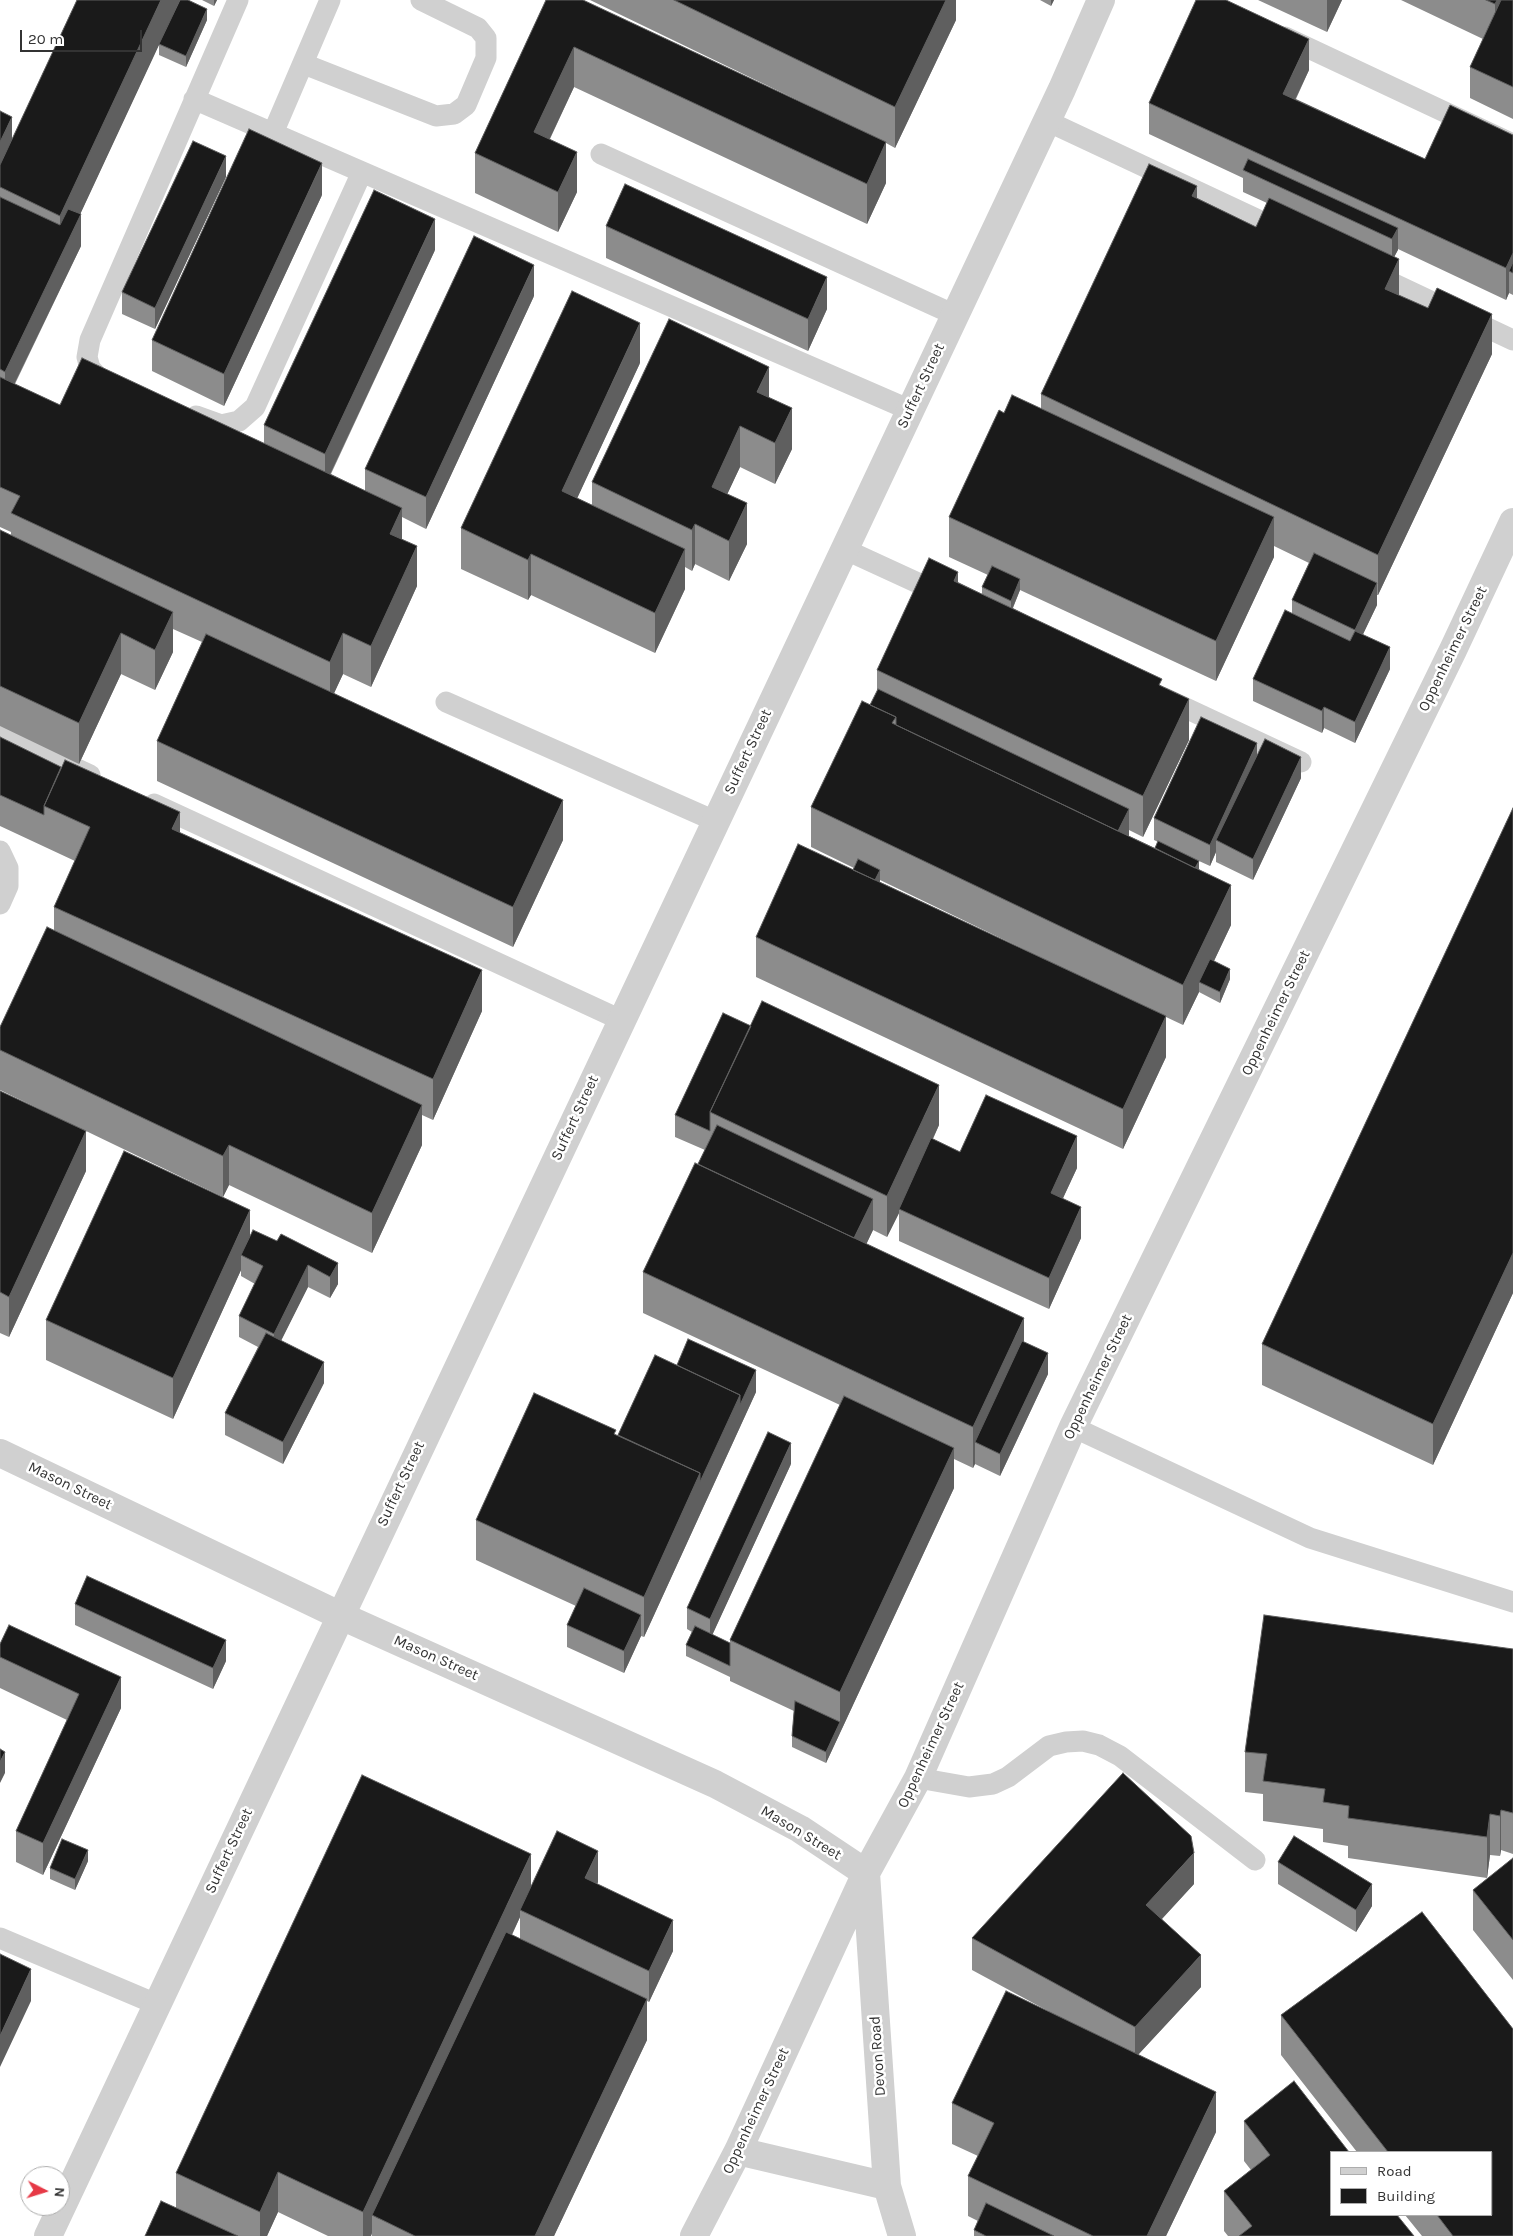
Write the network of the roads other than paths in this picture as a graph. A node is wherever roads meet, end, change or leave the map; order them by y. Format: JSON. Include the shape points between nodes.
{"nodes":[{"id":1,"x":238,"y":0,"type":"edge"},
{"id":2,"x":330,"y":0,"type":"edge"},
{"id":3,"x":421,"y":0,"type":"edge"},
{"id":4,"x":1101,"y":0,"type":"edge"},
{"id":5,"x":1269,"y":30,"type":"edge"},
{"id":6,"x":304,"y":64,"type":"junction"},
{"id":7,"x":194,"y":99,"type":"junction"},
{"id":8,"x":1047,"y":120,"type":"junction"},
{"id":9,"x":273,"y":133,"type":"junction"},
{"id":10,"x":1513,"y":144,"type":"edge"},
{"id":11,"x":601,"y":154,"type":"dead end"},
{"id":12,"x":362,"y":172,"type":"junction"},
{"id":13,"x":1298,"y":239,"type":"edge"},
{"id":14,"x":1352,"y":264,"type":"edge"},
{"id":15,"x":955,"y":314,"type":"junction"},
{"id":16,"x":1513,"y":340,"type":"edge"},
{"id":17,"x":128,"y":390,"type":"edge"},
{"id":18,"x":175,"y":407,"type":"edge"},
{"id":19,"x":910,"y":410,"type":"junction"},
{"id":20,"x":1513,"y":522,"type":"edge"},
{"id":21,"x":844,"y":549,"type":"junction"},
{"id":22,"x":961,"y":603,"type":"edge"},
{"id":23,"x":1140,"y":687,"type":"edge"},
{"id":24,"x":446,"y":702,"type":"dead end"},
{"id":25,"x":0,"y":733,"type":"edge"},
{"id":26,"x":1301,"y":762,"type":"edge"},
{"id":27,"x":108,"y":783,"type":"edge"},
{"id":28,"x":135,"y":796,"type":"edge"},
{"id":29,"x":715,"y":821,"type":"junction"},
{"id":30,"x":0,"y":851,"type":"edge"},
{"id":31,"x":0,"y":904,"type":"edge"},
{"id":32,"x":621,"y":1020,"type":"junction"},
{"id":33,"x":1073,"y":1426,"type":"junction"},
{"id":34,"x":0,"y":1453,"type":"edge"},
{"id":35,"x":1513,"y":1602,"type":"edge"},
{"id":36,"x":340,"y":1615,"type":"junction"},
{"id":37,"x":918,"y":1778,"type":"junction"},
{"id":38,"x":1254,"y":1860,"type":"dead end"},
{"id":39,"x":866,"y":1873,"type":"junction"},
{"id":40,"x":0,"y":1938,"type":"edge"},
{"id":41,"x":156,"y":2004,"type":"junction"},
{"id":42,"x":738,"y":2151,"type":"junction"},
{"id":43,"x":887,"y":2186,"type":"junction"},
{"id":44,"x":48,"y":2236,"type":"edge"},
{"id":45,"x":694,"y":2236,"type":"edge"},
{"id":46,"x":902,"y":2236,"type":"edge"}],
"edges":[{"from":1,"to":7,"type":"lane"},
{"from":2,"to":6,"type":"lane"},
{"from":3,"to":6,"type":"lane","via":[[478,28],[486,38],[486,58],[466,105],[454,114],[436,116]]},
{"from":4,"to":8,"type":"street","name":"Suffert Street"},
{"from":5,"to":10,"type":"lane"},
{"from":6,"to":9,"type":"lane"},
{"from":7,"to":9,"type":"lane"},
{"from":7,"to":17,"type":"lane","via":[[90,340],[87,357],[90,368],[100,379]]},
{"from":8,"to":13,"type":"lane"},
{"from":8,"to":15,"type":"street","name":"Suffert Street"},
{"from":9,"to":12,"type":"lane"},
{"from":11,"to":15,"type":"lane"},
{"from":12,"to":18,"type":"lane","via":[[255,406],[240,421],[221,425]]},
{"from":12,"to":19,"type":"lane"},
{"from":14,"to":16,"type":"lane"},
{"from":15,"to":19,"type":"street","name":"Suffert Street"},
{"from":19,"to":21,"type":"street","name":"Suffert Street"},
{"from":20,"to":33,"type":"street","name":"Oppenheimer Street"},
{"from":21,"to":22,"type":"lane"},
{"from":21,"to":29,"type":"street","name":"Suffert Street"},
{"from":23,"to":26,"type":"lane"},
{"from":24,"to":29,"type":"lane"},
{"from":25,"to":27,"type":"lane"},
{"from":28,"to":32,"type":"lane"},
{"from":29,"to":32,"type":"street","name":"Suffert Street"},
{"from":30,"to":31,"type":"lane","via":[[8,868],[8,886]]},
{"from":32,"to":36,"type":"street","name":"Suffert Street"},
{"from":33,"to":35,"type":"lane","via":[[1310,1538]]},
{"from":33,"to":37,"type":"street","name":"Oppenheimer Street"},
{"from":34,"to":36,"type":"street","name":"Mason Street"},
{"from":36,"to":39,"type":"street","name":"Mason Street","via":[[715,1784],[800,1830]]},
{"from":36,"to":41,"type":"street","name":"Suffert Street"},
{"from":37,"to":38,"type":"lane","via":[[969,1787],[993,1784],[1008,1777],[1048,1746],[1083,1741],[1120,1756]]},
{"from":37,"to":39,"type":"street","name":"Oppenheimer Street"},
{"from":39,"to":42,"type":"street","name":"Oppenheimer Street"},
{"from":39,"to":43,"type":"street","name":"Devon Road"},
{"from":40,"to":41,"type":"lane"},
{"from":41,"to":44,"type":"street","name":"Suffert Street"},
{"from":42,"to":43,"type":"street"},
{"from":42,"to":45,"type":"street","name":"Oppenheimer Street"},
{"from":43,"to":46,"type":"street","name":"Devon Road"}]}
